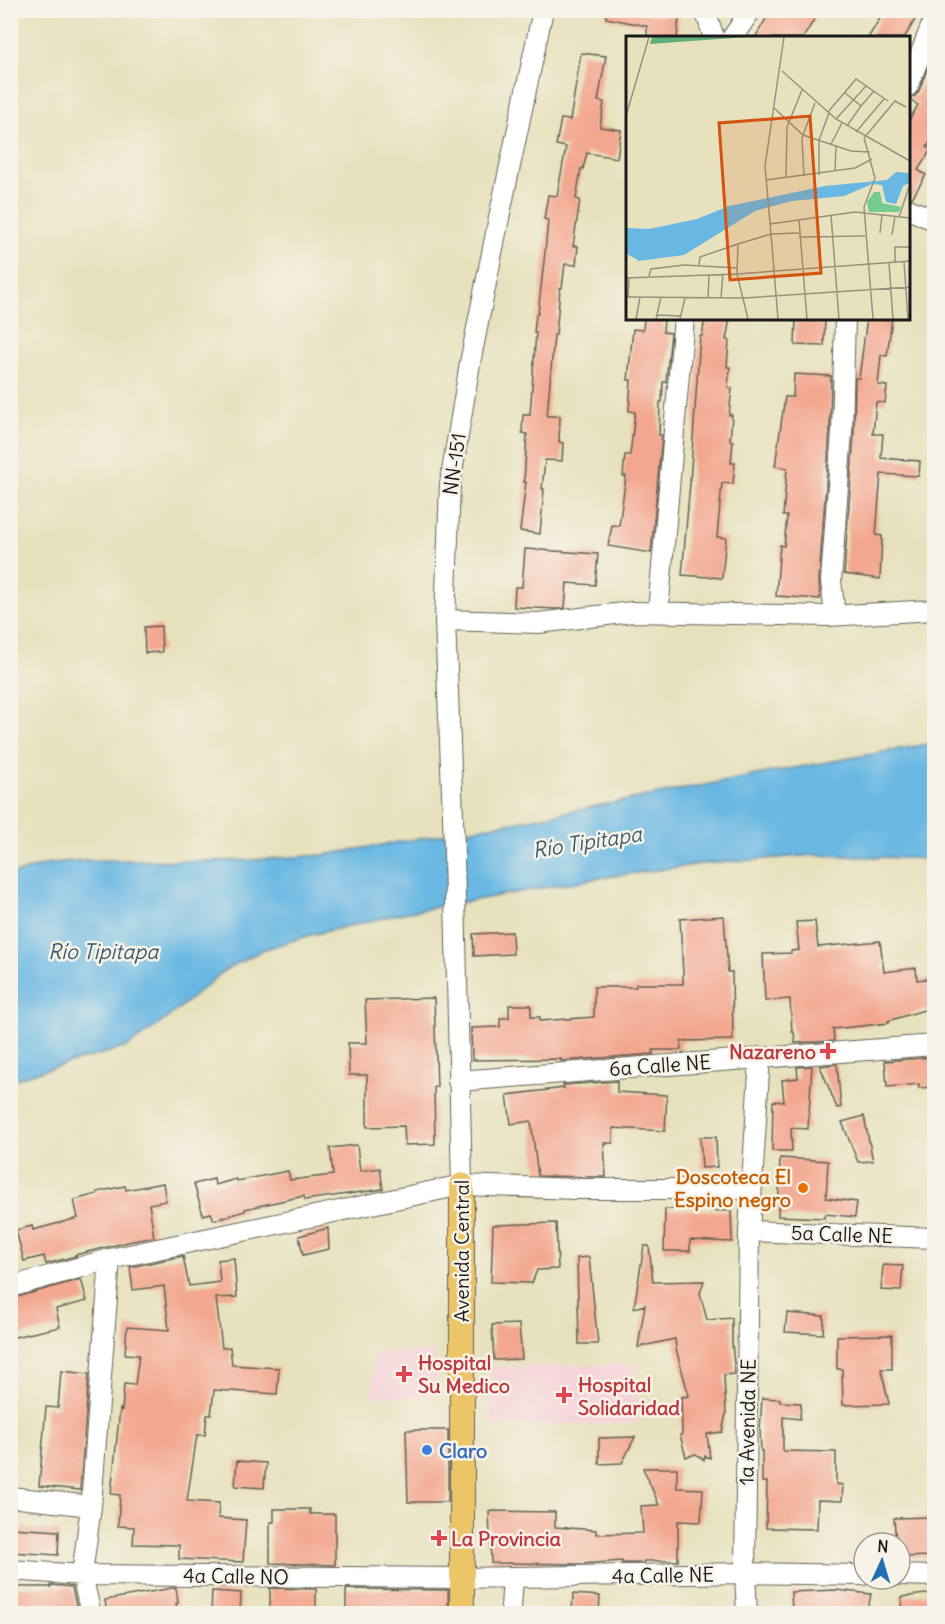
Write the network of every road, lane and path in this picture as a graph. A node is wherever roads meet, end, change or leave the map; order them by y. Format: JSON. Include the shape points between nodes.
{"nodes":[{"id":1,"x":543,"y":10,"type":"edge"},
{"id":2,"x":705,"y":10,"type":"edge"},
{"id":3,"x":751,"y":10,"type":"edge"},
{"id":4,"x":934,"y":19,"type":"edge"},
{"id":5,"x":713,"y":36,"type":"edge"},
{"id":6,"x":733,"y":36,"type":"edge"},
{"id":7,"x":909,"y":83,"type":"edge"},
{"id":8,"x":909,"y":209,"type":"edge"},
{"id":9,"x":934,"y":220,"type":"edge"},
{"id":10,"x":684,"y":320,"type":"edge"},
{"id":11,"x":845,"y":320,"type":"edge"},
{"id":12,"x":934,"y":610,"type":"edge"},
{"id":13,"x":658,"y":612,"type":"junction"},
{"id":14,"x":835,"y":615,"type":"junction"},
{"id":15,"x":445,"y":620,"type":"junction"},
{"id":16,"x":456,"y":925,"type":"joint"},
{"id":17,"x":934,"y":1045,"type":"edge"},
{"id":18,"x":760,"y":1057,"type":"junction"},
{"id":19,"x":458,"y":1081,"type":"junction"},
{"id":20,"x":462,"y":1185,"type":"junction"},
{"id":21,"x":751,"y":1189,"type":"junction"},
{"id":22,"x":749,"y":1231,"type":"junction"},
{"id":23,"x":934,"y":1238,"type":"edge"},
{"id":24,"x":110,"y":1259,"type":"junction"},
{"id":25,"x":10,"y":1287,"type":"edge"},
{"id":26,"x":10,"y":1497,"type":"edge"},
{"id":27,"x":90,"y":1506,"type":"junction"},
{"id":28,"x":10,"y":1570,"type":"edge"},
{"id":29,"x":745,"y":1573,"type":"junction"},
{"id":30,"x":82,"y":1575,"type":"junction"},
{"id":31,"x":852,"y":1575,"type":"edge"},
{"id":32,"x":912,"y":1575,"type":"edge"},
{"id":33,"x":934,"y":1576,"type":"edge"},
{"id":34,"x":462,"y":1578,"type":"junction"},
{"id":35,"x":513,"y":1578,"type":"junction"},
{"id":36,"x":511,"y":1607,"type":"dead end"},
{"id":37,"x":91,"y":1614,"type":"edge"},
{"id":38,"x":462,"y":1614,"type":"edge"},
{"id":39,"x":747,"y":1614,"type":"edge"}],
"edges":[{"from":1,"to":15,"type":"street","name":"NN-151","number":"NN-151","via":[[470,363],[450,484]]},
{"from":2,"to":5,"type":"street"},
{"from":3,"to":6,"type":"street"},
{"from":4,"to":7,"type":"street"},
{"from":8,"to":9,"type":"street"},
{"from":10,"to":13,"type":"street"},
{"from":11,"to":14,"type":"street","via":[[842,432],[831,581]]},
{"from":12,"to":14,"type":"street"},
{"from":13,"to":14,"type":"street"},
{"from":13,"to":15,"type":"street","via":[[538,623]]},
{"from":15,"to":16,"type":"street","name":"NN-151","number":"NN-151"},
{"from":16,"to":19,"type":"street","name":"Avenida Central","number":"NN-151"},
{"from":17,"to":18,"type":"street","name":"6a Calle NE"},
{"from":18,"to":19,"type":"street","name":"6a Calle NE"},
{"from":18,"to":21,"type":"street","name":"1a Avenida NE"},
{"from":19,"to":20,"type":"street","name":"Avenida Central","number":"NN-151"},
{"from":20,"to":21,"type":"street"},
{"from":20,"to":24,"type":"street"},
{"from":20,"to":34,"type":"main road","name":"Avenida Central","number":"NN-151"},
{"from":21,"to":22,"type":"street","name":"1a Avenida NE"},
{"from":22,"to":23,"type":"street","name":"5a Calle NE"},
{"from":22,"to":29,"type":"street","name":"1a Avenida NE"},
{"from":24,"to":25,"type":"street"},
{"from":24,"to":27,"type":"street"},
{"from":26,"to":27,"type":"street"},
{"from":27,"to":30,"type":"street"},
{"from":28,"to":30,"type":"street","name":"4a Calle NO"},
{"from":29,"to":31,"type":"street","name":"4a Calle NE"},
{"from":29,"to":35,"type":"street","name":"4a Calle NE"},
{"from":29,"to":39,"type":"street","name":"1a Avenida NE"},
{"from":30,"to":34,"type":"street","name":"4a Calle NO"},
{"from":30,"to":37,"type":"street"},
{"from":32,"to":33,"type":"street"},
{"from":34,"to":35,"type":"street","name":"4a Calle NE"},
{"from":34,"to":38,"type":"main road","name":"Avenida Central","number":"NN-151"},
{"from":35,"to":36,"type":"street"}]}
